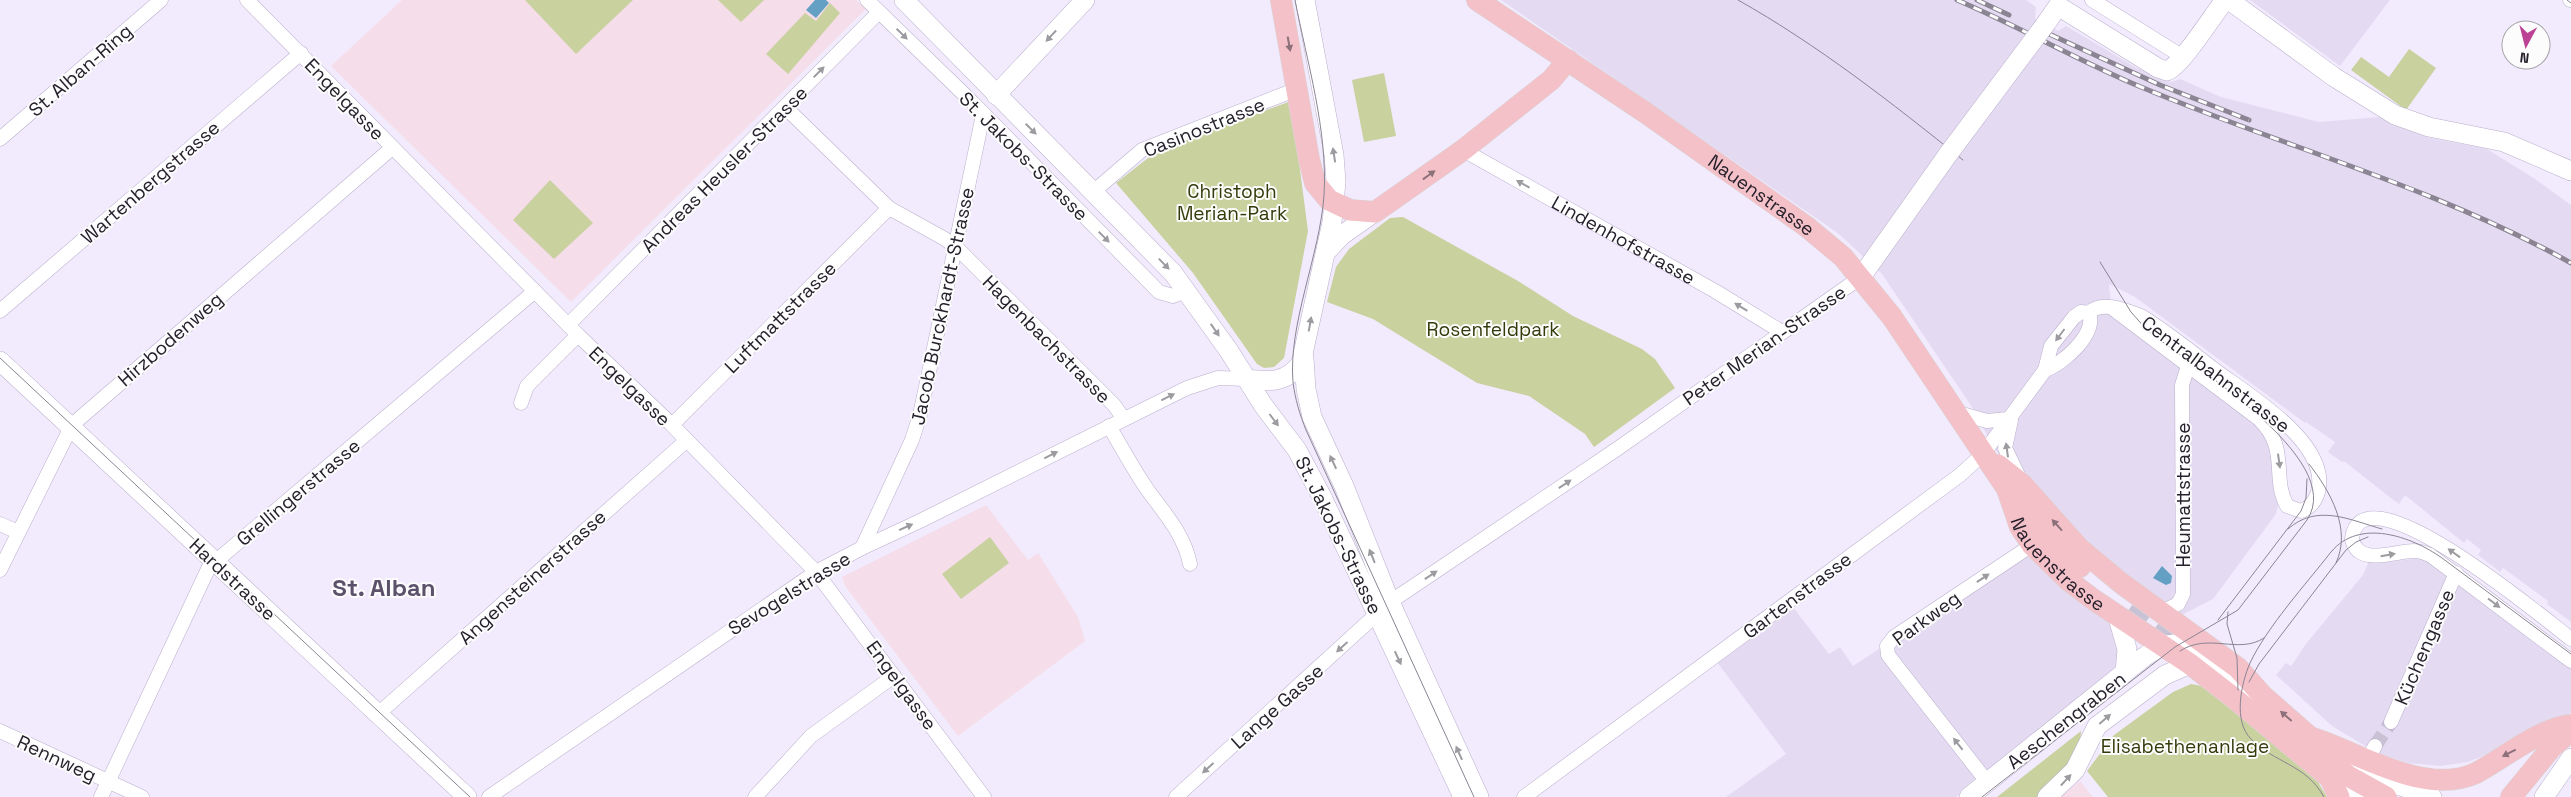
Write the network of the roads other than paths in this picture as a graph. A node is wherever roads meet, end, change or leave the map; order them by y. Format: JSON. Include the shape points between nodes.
{"nodes":[{"id":1,"x":161,"y":0,"type":"edge"},
{"id":2,"x":247,"y":0,"type":"edge"},
{"id":3,"x":867,"y":0,"type":"edge"},
{"id":4,"x":904,"y":0,"type":"edge"},
{"id":5,"x":1085,"y":0,"type":"edge"},
{"id":6,"x":1281,"y":0,"type":"edge"},
{"id":7,"x":1305,"y":0,"type":"edge"},
{"id":8,"x":1477,"y":0,"type":"edge"},
{"id":9,"x":2092,"y":0,"type":"edge"},
{"id":10,"x":2225,"y":0,"type":"edge"},
{"id":11,"x":2229,"y":0,"type":"edge"},
{"id":12,"x":2053,"y":3,"type":"edge"},
{"id":13,"x":879,"y":12,"type":"junction"},
{"id":14,"x":301,"y":53,"type":"junction"},
{"id":15,"x":2183,"y":57,"type":"junction"},
{"id":16,"x":1568,"y":60,"type":"junction"},
{"id":17,"x":1297,"y":89,"type":"junction"},
{"id":18,"x":996,"y":95,"type":"junction"},
{"id":19,"x":786,"y":108,"type":"junction"},
{"id":20,"x":983,"y":115,"type":"junction"},
{"id":21,"x":0,"y":139,"type":"edge"},
{"id":22,"x":392,"y":148,"type":"junction"},
{"id":23,"x":1463,"y":150,"type":"junction"},
{"id":24,"x":2571,"y":171,"type":"edge"},
{"id":25,"x":1092,"y":192,"type":"junction"},
{"id":26,"x":1334,"y":203,"type":"junction"},
{"id":27,"x":889,"y":208,"type":"junction"},
{"id":28,"x":1375,"y":212,"type":"junction"},
{"id":29,"x":957,"y":248,"type":"junction"},
{"id":30,"x":1325,"y":253,"type":"junction"},
{"id":31,"x":1861,"y":276,"type":"junction"},
{"id":32,"x":1186,"y":290,"type":"junction"},
{"id":33,"x":535,"y":291,"type":"junction"},
{"id":34,"x":2112,"y":308,"type":"junction"},
{"id":35,"x":0,"y":311,"type":"edge"},
{"id":36,"x":2089,"y":314,"type":"junction"},
{"id":37,"x":573,"y":330,"type":"junction"},
{"id":38,"x":1782,"y":332,"type":"junction"},
{"id":39,"x":1304,"y":358,"type":"junction"},
{"id":40,"x":0,"y":361,"type":"edge"},
{"id":41,"x":2188,"y":366,"type":"junction"},
{"id":42,"x":2045,"y":370,"type":"junction"},
{"id":43,"x":1247,"y":379,"type":"junction"},
{"id":44,"x":521,"y":402,"type":"dead end"},
{"id":45,"x":1954,"y":412,"type":"junction"},
{"id":46,"x":2010,"y":416,"type":"junction"},
{"id":47,"x":1124,"y":419,"type":"junction"},
{"id":48,"x":672,"y":425,"type":"junction"},
{"id":49,"x":1109,"y":426,"type":"junction"},
{"id":50,"x":70,"y":427,"type":"junction"},
{"id":51,"x":686,"y":441,"type":"junction"},
{"id":52,"x":1983,"y":454,"type":"junction"},
{"id":53,"x":2014,"y":487,"type":"junction"},
{"id":54,"x":0,"y":524,"type":"edge"},
{"id":55,"x":18,"y":532,"type":"junction"},
{"id":56,"x":2032,"y":545,"type":"junction"},
{"id":57,"x":862,"y":548,"type":"junction"},
{"id":58,"x":215,"y":562,"type":"junction"},
{"id":59,"x":1190,"y":564,"type":"dead end"},
{"id":60,"x":0,"y":570,"type":"edge"},
{"id":61,"x":816,"y":572,"type":"junction"},
{"id":62,"x":2456,"y":573,"type":"junction"},
{"id":63,"x":1384,"y":608,"type":"junction"},
{"id":64,"x":2160,"y":612,"type":"junction"},
{"id":65,"x":2124,"y":613,"type":"junction"},
{"id":66,"x":2571,"y":639,"type":"edge"},
{"id":67,"x":2164,"y":646,"type":"junction"},
{"id":68,"x":2571,"y":661,"type":"edge"},
{"id":69,"x":2190,"y":664,"type":"junction"},
{"id":70,"x":2125,"y":674,"type":"junction"},
{"id":71,"x":894,"y":676,"type":"junction"},
{"id":72,"x":2262,"y":696,"type":"junction"},
{"id":73,"x":378,"y":714,"type":"junction"},
{"id":74,"x":2391,"y":722,"type":"tunnel mouth"},
{"id":75,"x":2571,"y":725,"type":"edge"},
{"id":76,"x":0,"y":731,"type":"edge"},
{"id":77,"x":2571,"y":731,"type":"edge"},
{"id":78,"x":2310,"y":737,"type":"junction"},
{"id":79,"x":2545,"y":742,"type":"junction"},
{"id":80,"x":2571,"y":758,"type":"edge"},
{"id":81,"x":2330,"y":778,"type":"junction"},
{"id":82,"x":108,"y":781,"type":"junction"},
{"id":83,"x":1988,"y":782,"type":"junction"},
{"id":84,"x":2512,"y":796,"type":"edge"},
{"id":85,"x":101,"y":797,"type":"edge"},
{"id":86,"x":142,"y":797,"type":"edge"},
{"id":87,"x":467,"y":797,"type":"edge"},
{"id":88,"x":489,"y":797,"type":"edge"},
{"id":89,"x":755,"y":797,"type":"edge"},
{"id":90,"x":984,"y":797,"type":"edge"},
{"id":91,"x":1176,"y":797,"type":"edge"},
{"id":92,"x":1463,"y":797,"type":"edge"},
{"id":93,"x":1479,"y":797,"type":"edge"},
{"id":94,"x":1524,"y":797,"type":"edge"},
{"id":95,"x":1969,"y":797,"type":"edge"},
{"id":96,"x":2047,"y":797,"type":"edge"},
{"id":97,"x":2339,"y":797,"type":"edge"},
{"id":98,"x":2358,"y":797,"type":"edge"},
{"id":99,"x":2393,"y":797,"type":"edge"},
{"id":100,"x":2432,"y":797,"type":"edge"},
{"id":101,"x":2544,"y":797,"type":"edge"}],
"edges":[{"from":1,"to":21,"type":"street","name":"St. Alban-Ring"},
{"from":2,"to":14,"type":"street","name":"Engelgasse"},
{"from":3,"to":13,"type":"street","name":"St. Jakobs-Strasse"},
{"from":4,"to":18,"type":"main road","name":"St. Jakobs-Strasse"},
{"from":5,"to":18,"type":"main road","one_way":true},
{"from":6,"to":17,"type":"main road","one_way":true},
{"from":26,"to":7,"type":"main road","name":"St. Jakobs-Strasse","one_way":true,"via":[[1334,155]]},
{"from":8,"to":16,"type":"main road","name":"Nauenstrasse"},
{"from":9,"to":15,"type":"street"},
{"from":10,"to":15,"type":"main road"},
{"from":11,"to":24,"type":"main road","via":[[2334,77],[2395,115],[2429,127],[2504,142]]},
{"from":12,"to":15,"type":"main road","via":[[2162,70],[2170,69]]},
{"from":12,"to":31,"type":"main road","name":"Peter Merian-Strasse","bridge":true,"via":[[2047,22]]},
{"from":19,"to":13,"type":"street","name":"Andreas Heusler-Strasse","one_way":true},
{"from":13,"to":20,"type":"street","name":"St. Jakobs-Strasse","one_way":true},
{"from":14,"to":22,"type":"street","name":"Engelgasse"},
{"from":14,"to":35,"type":"street","name":"Wartenbergstrasse"},
{"from":16,"to":23,"type":"main road","via":[[1551,80]]},
{"from":16,"to":31,"type":"main road","name":"Nauenstrasse","via":[[1807,227]]},
{"from":17,"to":25,"type":"street","name":"Casinostrasse","via":[[1142,150]]},
{"from":17,"to":26,"type":"main road","via":[[1313,177],[1320,190]]},
{"from":18,"to":25,"type":"main road","name":"St. Jakobs-Strasse","one_way":true},
{"from":19,"to":27,"type":"street","name":"Hagenbachstrasse"},
{"from":19,"to":37,"type":"street","name":"Andreas Heusler-Strasse"},
{"from":20,"to":29,"type":"street","name":"Jacob Burckhardt-Strasse"},
{"from":20,"to":32,"type":"street","name":"St. Jakobs-Strasse","one_way":true,"via":[[1159,292],[1173,296]]},
{"from":22,"to":33,"type":"street","name":"Engelgasse"},
{"from":22,"to":50,"type":"street","name":"Hirzbodenweg"},
{"from":28,"to":23,"type":"main road","one_way":true},
{"from":38,"to":23,"type":"street","name":"Lindenhofstrasse","one_way":true},
{"from":25,"to":32,"type":"main road","name":"St. Jakobs-Strasse","one_way":true,"via":[[1166,265]]},
{"from":26,"to":28,"type":"main road","via":[[1358,212]]},
{"from":26,"to":30,"type":"main road","name":"St. Jakobs-Strasse"},
{"from":27,"to":29,"type":"street","name":"Hagenbachstrasse"},
{"from":27,"to":48,"type":"street","name":"Luftmattstrasse"},
{"from":28,"to":30,"type":"main road","via":[[1336,239]]},
{"from":29,"to":47,"type":"street","name":"Hagenbachstrasse","via":[[1114,405]]},
{"from":29,"to":57,"type":"street","name":"Jacob Burckhardt-Strasse","via":[[920,415],[912,440]]},
{"from":39,"to":30,"type":"main road","name":"St. Jakobs-Strasse","one_way":true},
{"from":31,"to":38,"type":"street","name":"Peter Merian-Strasse"},
{"from":31,"to":45,"type":"main road","name":"Nauenstrasse","via":[[1894,319]]},
{"from":32,"to":43,"type":"main road","name":"St. Jakobs-Strasse","one_way":true},
{"from":33,"to":37,"type":"street","name":"Engelgasse"},
{"from":33,"to":58,"type":"street","name":"Grellingerstrasse"},
{"from":34,"to":36,"type":"street","name":"Centralbahnstrasse","via":[[2094,308]]},
{"from":34,"to":41,"type":"street","name":"Centralbahnstrasse"},
{"from":41,"to":34,"type":"street","name":"Centralbahnstrasse","one_way":true,"via":[[2269,429],[2276,448],[2285,502],[2297,511],[2308,508],[2317,494],[2318,476],[2308,450],[2293,431],[2156,325],[2140,316]]},
{"from":36,"to":42,"type":"street","name":"Gartenstrasse","via":[[2091,320],[2087,332],[2070,355],[2060,364]]},
{"from":36,"to":42,"type":"street","name":"Gartenstrasse","one_way":true,"via":[[2081,312],[2074,317],[2052,346]]},
{"from":37,"to":44,"type":"street","name":"Andreas Heusler-Strasse","via":[[527,386]]},
{"from":37,"to":48,"type":"street","name":"Engelgasse"},
{"from":63,"to":38,"type":"street","name":"Peter Merian-Strasse","one_way":true},
{"from":39,"to":43,"type":"main road","via":[[1298,368],[1283,379]]},
{"from":63,"to":39,"type":"main road","name":"St. Jakobs-Strasse","one_way":true,"via":[[1344,486],[1312,417]]},
{"from":40,"to":50,"type":"main road","name":"Hardstrasse"},
{"from":41,"to":64,"type":"street","name":"Heumattstrasse","via":[[2182,385],[2183,594],[2178,604]]},
{"from":42,"to":46,"type":"street","name":"Gartenstrasse"},
{"from":47,"to":43,"type":"street","name":"Sevogelstrasse","one_way":true,"via":[[1205,381]]},
{"from":43,"to":63,"type":"main road","name":"St. Jakobs-Strasse","one_way":true,"via":[[1297,450]]},
{"from":45,"to":46,"type":"street","via":[[1987,421]]},
{"from":45,"to":52,"type":"main road","name":"Nauenstrasse"},
{"from":46,"to":52,"type":"street","name":"Gartenstrasse"},
{"from":53,"to":46,"type":"street","one_way":true,"via":[[2005,448]]},
{"from":47,"to":49,"type":"street","name":"Sevogelstrasse"},
{"from":48,"to":51,"type":"street","name":"Engelgasse"},
{"from":57,"to":49,"type":"street","name":"Sevogelstrasse","one_way":true},
{"from":49,"to":59,"type":"street","via":[[1140,478],[1174,524],[1187,547]]},
{"from":50,"to":55,"type":"street","name":"Hirzbodenweg"},
{"from":50,"to":58,"type":"main road","name":"Hardstrasse"},
{"from":51,"to":61,"type":"street","name":"Engelgasse"},
{"from":51,"to":73,"type":"street","name":"Angensteinerstrasse"},
{"from":52,"to":53,"type":"main road","name":"Nauenstrasse"},
{"from":52,"to":94,"type":"street","name":"Gartenstrasse","via":[[1960,475]]},
{"from":53,"to":56,"type":"main road","name":"Nauenstrasse","via":[[2020,527]]},
{"from":64,"to":53,"type":"main road","name":"Nauenstrasse","one_way":true,"via":[[2079,548]]},
{"from":53,"to":65,"type":"main road","via":[[2054,545]]},
{"from":54,"to":55,"type":"street"},
{"from":55,"to":60,"type":"street","name":"Hirzbodenweg"},
{"from":56,"to":65,"type":"main road","name":"Nauenstrasse","via":[[2069,581]]},
{"from":83,"to":56,"type":"street","name":"Parkweg","one_way":true,"via":[[1888,655],[1887,646],[1894,637]]},
{"from":57,"to":61,"type":"street","name":"Sevogelstrasse"},
{"from":58,"to":73,"type":"main road","name":"Hardstrasse"},
{"from":58,"to":82,"type":"street","name":"Grellingerstrasse","via":[[205,573]]},
{"from":61,"to":71,"type":"street","name":"Engelgasse"},
{"from":61,"to":88,"type":"street","name":"Sevogelstrasse"},
{"from":66,"to":62,"type":"street","one_way":true,"via":[[2428,535],[2378,518],[2363,520],[2355,528],[2353,543],[2366,554],[2379,556],[2418,551]]},
{"from":62,"to":68,"type":"street","one_way":true},
{"from":62,"to":74,"type":"street","name":"Küchengasse"},
{"from":63,"to":91,"type":"street","name":"Lange Gasse","one_way":true},
{"from":63,"to":92,"type":"main road","name":"St. Jakobs-Strasse","one_way":true},
{"from":93,"to":63,"type":"main road","name":"St. Jakobs-Strasse","one_way":true},
{"from":64,"to":72,"type":"main road","via":[[2238,668]]},
{"from":65,"to":67,"type":"main road","name":"Nauenstrasse"},
{"from":65,"to":70,"type":"main road"},
{"from":67,"to":69,"type":"main road"},
{"from":67,"to":70,"type":"main road","name":"Aeschengraben"},
{"from":67,"to":72,"type":"main road","via":[[2174,644],[2188,648]]},
{"from":69,"to":81,"type":"main road"},
{"from":96,"to":69,"type":"main road","name":"Aeschengraben","one_way":true,"via":[[2075,770],[2097,726],[2165,674]]},
{"from":70,"to":83,"type":"main road","name":"Aeschengraben"},
{"from":71,"to":89,"type":"street","via":[[811,736]]},
{"from":71,"to":90,"type":"street","name":"Engelgasse"},
{"from":78,"to":72,"type":"main road","one_way":true},
{"from":73,"to":87,"type":"main road","name":"Hardstrasse"},
{"from":75,"to":79,"type":"main road","via":[[2552,730]]},
{"from":76,"to":82,"type":"street","name":"Rennweg"},
{"from":77,"to":79,"type":"main road"},
{"from":79,"to":78,"type":"main road","one_way":true,"via":[[2461,779],[2434,781],[2419,779],[2371,754]]},
{"from":78,"to":99,"type":"main road","via":[[2317,749],[2348,776]]},
{"from":78,"to":100,"type":"main road","via":[[2361,770]]},
{"from":79,"to":84,"type":"main road"},
{"from":80,"to":101,"type":"main road"},
{"from":81,"to":97,"type":"main road"},
{"from":81,"to":98,"type":"main road"},
{"from":82,"to":85,"type":"street","name":"Grellingerstrasse"},
{"from":82,"to":86,"type":"street","name":"Rennweg"},
{"from":83,"to":95,"type":"main road","name":"Aeschengraben"}]}
